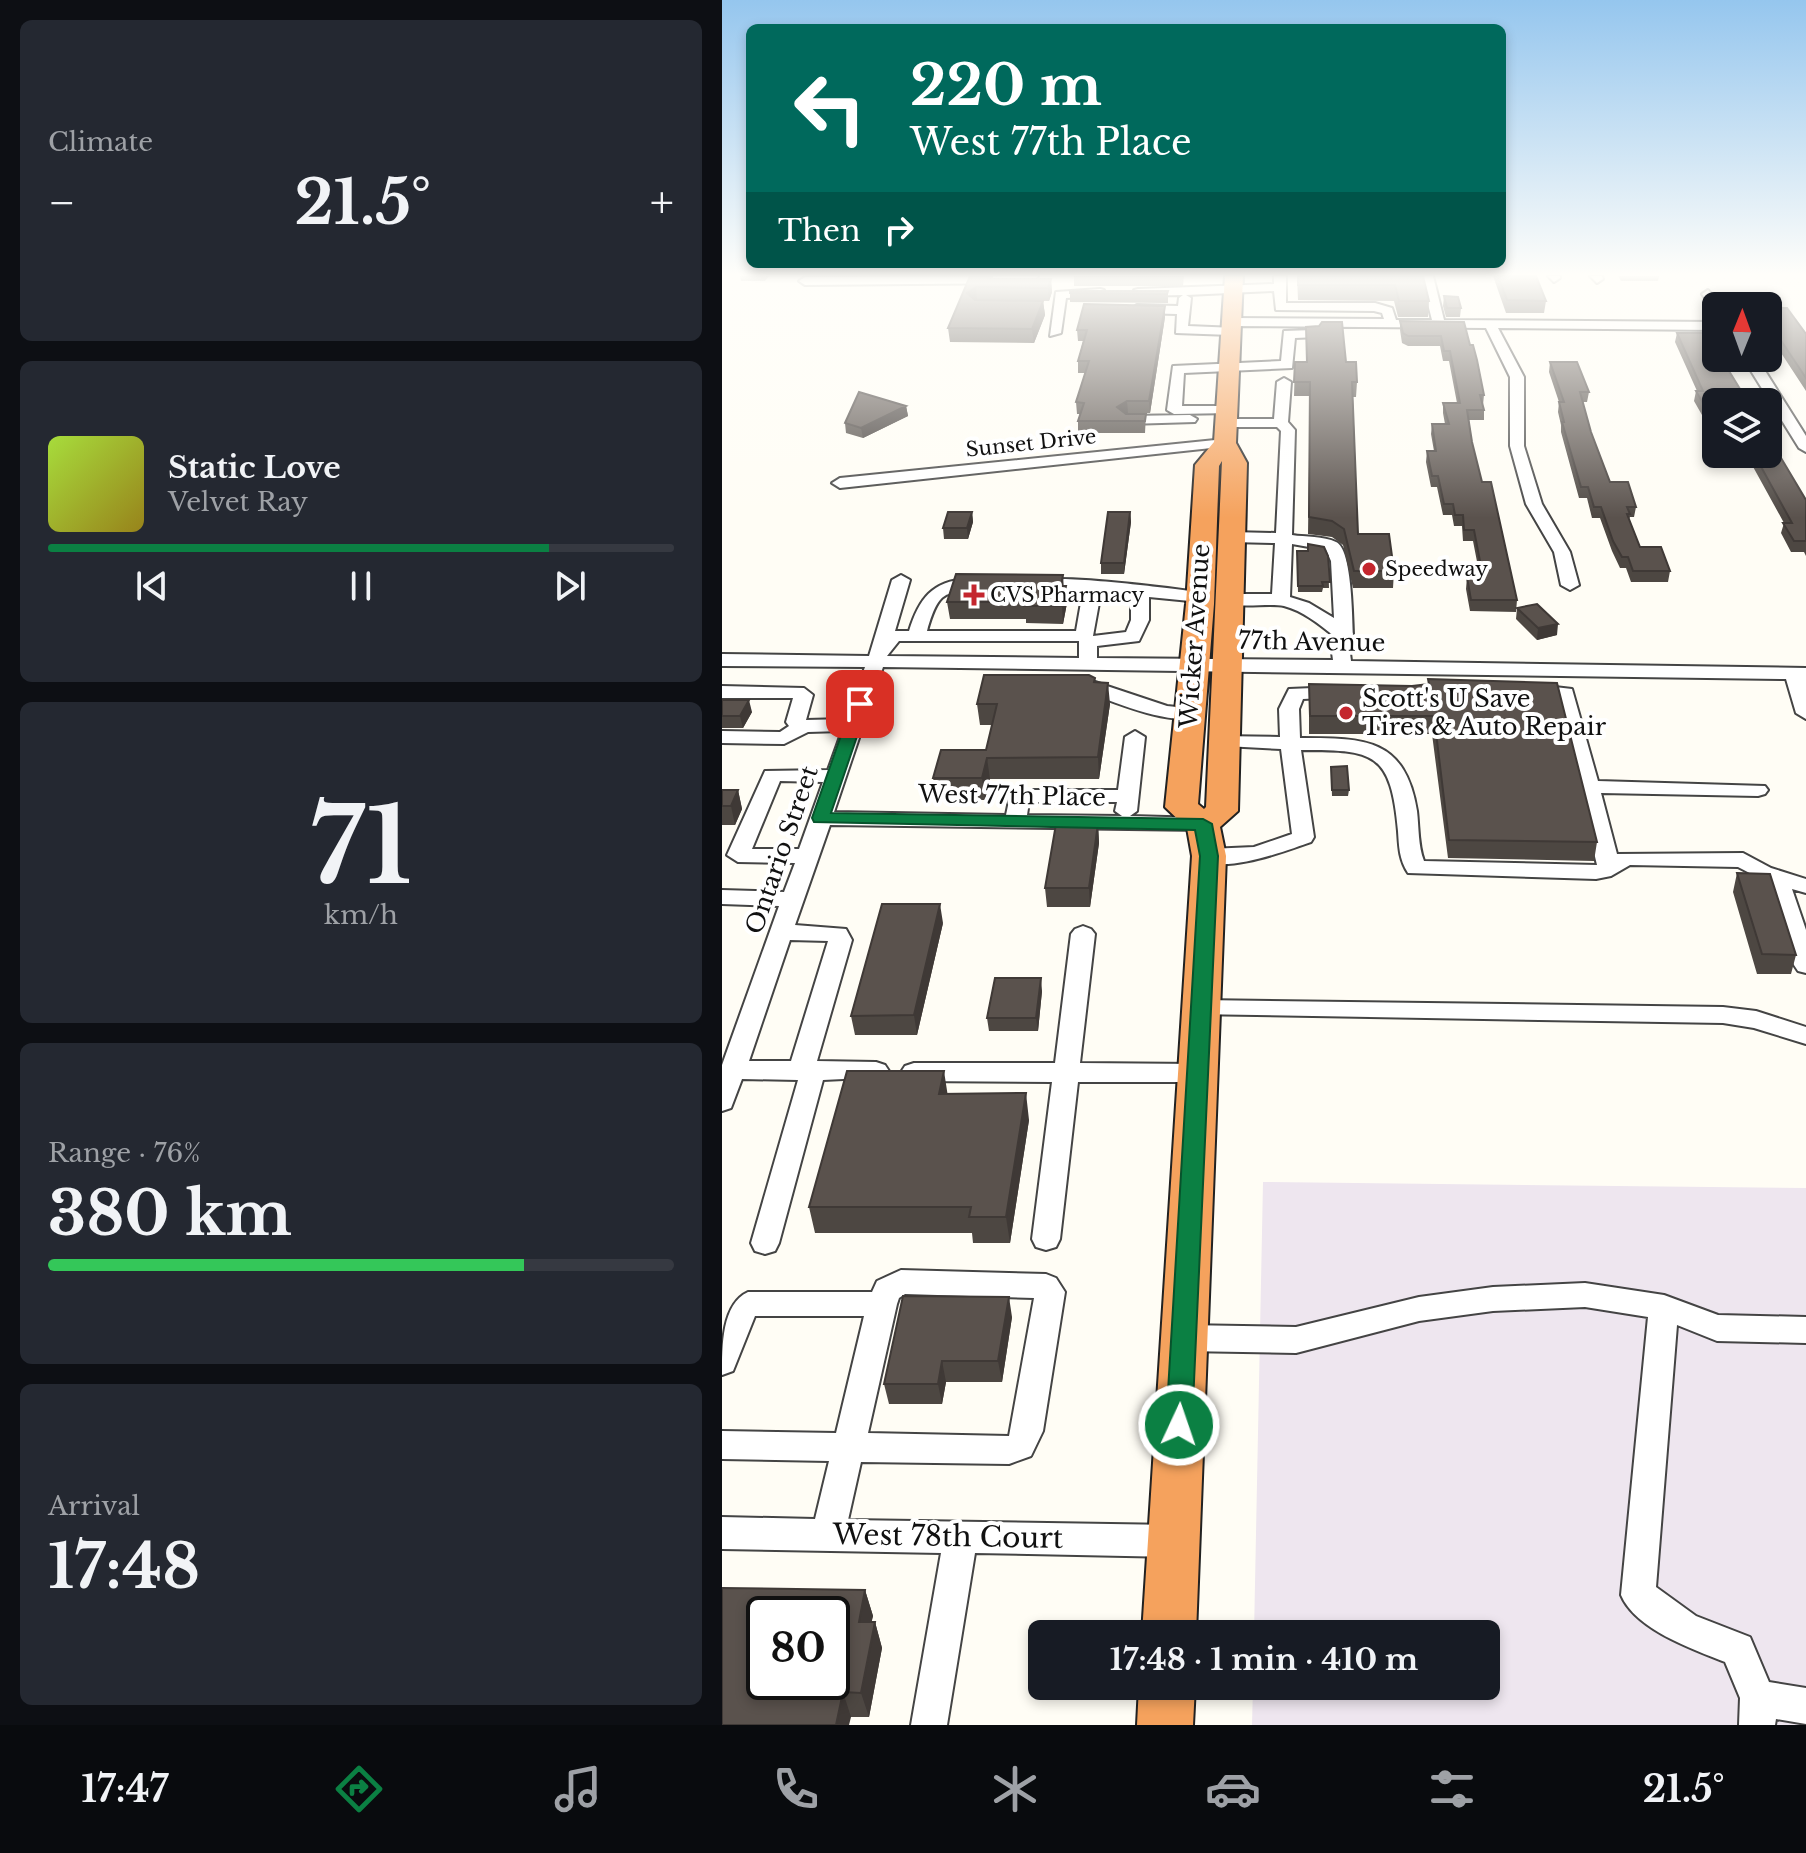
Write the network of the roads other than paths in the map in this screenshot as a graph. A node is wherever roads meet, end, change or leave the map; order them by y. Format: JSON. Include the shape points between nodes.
{"nodes":[{"id":1,"x":1230,"y":356,"type":"edge"},
{"id":2,"x":1288,"y":356,"type":"edge"},
{"id":3,"x":1507,"y":356,"type":"edge"},
{"id":4,"x":1229,"y":365,"type":"junction"},
{"id":5,"x":1759,"y":372,"type":"edge"},
{"id":6,"x":1284,"y":382,"type":"dead end"},
{"id":7,"x":1128,"y":420,"type":"edge"},
{"id":8,"x":1281,"y":423,"type":"junction"},
{"id":9,"x":1226,"y":424,"type":"junction"},
{"id":10,"x":1806,"y":448,"type":"edge"},
{"id":11,"x":840,"y":483,"type":"dead end"},
{"id":12,"x":1231,"y":537,"type":"junction"},
{"id":13,"x":1282,"y":538,"type":"junction"},
{"id":14,"x":901,"y":580,"type":"dead end"},
{"id":15,"x":1570,"y":585,"type":"dead end"},
{"id":16,"x":1093,"y":586,"type":"junction"},
{"id":17,"x":1200,"y":588,"type":"junction"},
{"id":18,"x":1140,"y":590,"type":"junction"},
{"id":19,"x":1281,"y":598,"type":"junction"},
{"id":20,"x":1230,"y":599,"type":"junction"},
{"id":21,"x":1344,"y":634,"type":"junction"},
{"id":22,"x":917,"y":635,"type":"junction"},
{"id":23,"x":1086,"y":639,"type":"junction"},
{"id":24,"x":878,"y":654,"type":"junction"},
{"id":25,"x":722,"y":660,"type":"edge"},
{"id":26,"x":1084,"y":663,"type":"junction"},
{"id":27,"x":1193,"y":664,"type":"junction"},
{"id":28,"x":1228,"y":664,"type":"junction"},
{"id":29,"x":1343,"y":666,"type":"junction"},
{"id":30,"x":1800,"y":674,"type":"edge"},
{"id":31,"x":1507,"y":690,"type":"edge"},
{"id":32,"x":722,"y":692,"type":"edge"},
{"id":33,"x":1355,"y":693,"type":"edge"},
{"id":34,"x":1190,"y":713,"type":"junction"},
{"id":35,"x":1806,"y":713,"type":"edge"},
{"id":36,"x":852,"y":725,"type":"junction"},
{"id":37,"x":804,"y":726,"type":"junction"},
{"id":38,"x":722,"y":737,"type":"edge"},
{"id":39,"x":1135,"y":737,"type":"dead end"},
{"id":40,"x":1225,"y":740,"type":"junction"},
{"id":41,"x":1290,"y":744,"type":"junction"},
{"id":42,"x":835,"y":776,"type":"junction"},
{"id":43,"x":1589,"y":787,"type":"junction"},
{"id":44,"x":1758,"y":790,"type":"dead end"},
{"id":45,"x":1127,"y":796,"type":"junction"},
{"id":46,"x":821,"y":818,"type":"junction"},
{"id":47,"x":1015,"y":822,"type":"junction"},
{"id":48,"x":1124,"y":824,"type":"junction"},
{"id":49,"x":1206,"y":840,"type":"junction"},
{"id":50,"x":730,"y":855,"type":"edge"},
{"id":51,"x":807,"y":856,"type":"junction"},
{"id":52,"x":1610,"y":867,"type":"junction"},
{"id":53,"x":1777,"y":877,"type":"junction"},
{"id":54,"x":1806,"y":886,"type":"edge"},
{"id":55,"x":722,"y":897,"type":"edge"},
{"id":56,"x":793,"y":899,"type":"junction"},
{"id":57,"x":781,"y":932,"type":"junction"},
{"id":58,"x":1083,"y":934,"type":"dead end"},
{"id":59,"x":1806,"y":965,"type":"edge"},
{"id":60,"x":1201,"y":1008,"type":"junction"},
{"id":61,"x":1805,"y":1036,"type":"edge"},
{"id":62,"x":733,"y":1040,"type":"edge"},
{"id":63,"x":807,"y":1071,"type":"junction"},
{"id":64,"x":1066,"y":1073,"type":"junction"},
{"id":65,"x":1197,"y":1073,"type":"junction"},
{"id":66,"x":726,"y":1085,"type":"edge"},
{"id":67,"x":1046,"y":1239,"type":"dead end"},
{"id":68,"x":765,"y":1243,"type":"dead end"},
{"id":69,"x":882,"y":1304,"type":"junction"},
{"id":70,"x":1664,"y":1307,"type":"junction"},
{"id":71,"x":1806,"y":1330,"type":"edge"},
{"id":72,"x":1184,"y":1338,"type":"junction"},
{"id":73,"x":722,"y":1362,"type":"edge"},
{"id":74,"x":722,"y":1445,"type":"edge"},
{"id":75,"x":849,"y":1448,"type":"junction"},
{"id":76,"x":722,"y":1533,"type":"edge"},
{"id":77,"x":828,"y":1535,"type":"junction"},
{"id":78,"x":961,"y":1537,"type":"junction"},
{"id":79,"x":1174,"y":1541,"type":"junction"},
{"id":80,"x":1170,"y":1620,"type":"edge"},
{"id":81,"x":1166,"y":1700,"type":"edge"},
{"id":82,"x":1806,"y":1706,"type":"edge"},
{"id":83,"x":1757,"y":1712,"type":"edge"},
{"id":84,"x":929,"y":1725,"type":"edge"},
{"id":85,"x":1165,"y":1725,"type":"edge"}],
"edges":[{"from":1,"to":4,"type":"highway","name":"Wicker Avenue"},
{"from":2,"to":4,"type":"street","via":[[1287,365]]},
{"from":3,"to":15,"type":"street","via":[[1517,377],[1517,446],[1534,504],[1562,552]]},
{"from":4,"to":9,"type":"highway","name":"Wicker Avenue"},
{"from":4,"to":9,"type":"street","via":[[1178,369],[1174,410]]},
{"from":5,"to":10,"type":"street"},
{"from":6,"to":8,"type":"street"},
{"from":7,"to":9,"type":"street"},
{"from":8,"to":9,"type":"street"},
{"from":8,"to":13,"type":"street","via":[[1288,430]]},
{"from":9,"to":11,"type":"street","name":"Sunset Drive"},
{"from":9,"to":12,"type":"highway","name":"Wicker Avenue","via":[[1235,463]]},
{"from":9,"to":17,"type":"highway","name":"Wicker Avenue","via":[[1207,465]]},
{"from":12,"to":13,"type":"street"},
{"from":12,"to":20,"type":"highway","name":"Wicker Avenue"},
{"from":13,"to":19,"type":"street"},
{"from":13,"to":21,"type":"street","via":[[1333,546],[1339,561]]},
{"from":14,"to":24,"type":"street","name":"Ontario Street"},
{"from":16,"to":18,"type":"street"},
{"from":16,"to":22,"type":"street","via":[[955,583],[937,589]]},
{"from":16,"to":23,"type":"street"},
{"from":17,"to":18,"type":"street"},
{"from":17,"to":27,"type":"highway","name":"Wicker Avenue"},
{"from":18,"to":23,"type":"street","via":[[1140,620],[1133,637]]},
{"from":19,"to":20,"type":"street"},
{"from":19,"to":21,"type":"street","via":[[1307,607]]},
{"from":20,"to":28,"type":"highway","name":"Wicker Avenue"},
{"from":21,"to":29,"type":"street"},
{"from":22,"to":23,"type":"street"},
{"from":22,"to":24,"type":"street","via":[[894,636]]},
{"from":23,"to":26,"type":"street"},
{"from":24,"to":25,"type":"street","name":"77th Avenue"},
{"from":24,"to":26,"type":"street","name":"77th Avenue"},
{"from":24,"to":36,"type":"street","name":"Ontario Street"},
{"from":26,"to":27,"type":"street","name":"77th Avenue"},
{"from":26,"to":34,"type":"street","via":[[1078,682],[1165,712]]},
{"from":27,"to":28,"type":"street","name":"77th Avenue"},
{"from":27,"to":34,"type":"highway","name":"Wicker Avenue"},
{"from":28,"to":29,"type":"street","name":"77th Avenue"},
{"from":28,"to":40,"type":"highway","name":"Wicker Avenue"},
{"from":29,"to":30,"type":"street","name":"77th Avenue","via":[[1420,678]]},
{"from":30,"to":35,"type":"street"},
{"from":31,"to":43,"type":"street","via":[[1565,693]]},
{"from":32,"to":37,"type":"street","via":[[797,692],[803,695],[796,722]]},
{"from":33,"to":41,"type":"street","via":[[1296,693],[1289,709]]},
{"from":34,"to":49,"type":"highway","name":"Wicker Avenue","via":[[1181,807]]},
{"from":36,"to":37,"type":"street"},
{"from":36,"to":42,"type":"street","name":"Ontario Street"},
{"from":37,"to":38,"type":"street","via":[[780,746]]},
{"from":39,"to":45,"type":"street"},
{"from":40,"to":41,"type":"street"},
{"from":40,"to":49,"type":"highway","name":"Wicker Avenue","via":[[1222,811]]},
{"from":41,"to":49,"type":"street","name":"West 77th Place","via":[[1303,837],[1257,854]]},
{"from":41,"to":52,"type":"street","via":[[1370,748],[1384,757],[1398,771],[1416,868],[1596,872]]},
{"from":42,"to":46,"type":"street","name":"Ontario Street"},
{"from":42,"to":50,"type":"street","via":[[772,775]]},
{"from":43,"to":44,"type":"street"},
{"from":43,"to":52,"type":"street"},
{"from":45,"to":47,"type":"street","via":[[1020,796]]},
{"from":45,"to":48,"type":"street"},
{"from":46,"to":47,"type":"street","name":"West 77th Place"},
{"from":46,"to":51,"type":"street","name":"Ontario Street"},
{"from":47,"to":48,"type":"street","name":"West 77th Place"},
{"from":48,"to":49,"type":"street","name":"West 77th Place"},
{"from":49,"to":60,"type":"highway"},
{"from":50,"to":51,"type":"street"},
{"from":51,"to":56,"type":"street","name":"Ontario Street"},
{"from":52,"to":53,"type":"street","via":[[1626,858],[1743,860]]},
{"from":53,"to":54,"type":"street"},
{"from":53,"to":59,"type":"street"},
{"from":55,"to":56,"type":"street"},
{"from":56,"to":57,"type":"street","name":"Ontario Street"},
{"from":57,"to":62,"type":"street","name":"Ontario Street"},
{"from":57,"to":63,"type":"street","via":[[829,932],[840,940]]},
{"from":58,"to":64,"type":"street"},
{"from":60,"to":61,"type":"street","via":[[1723,1015]]},
{"from":60,"to":65,"type":"highway"},
{"from":62,"to":66,"type":"street","name":"Ontario Street"},
{"from":63,"to":64,"type":"street"},
{"from":63,"to":66,"type":"street"},
{"from":63,"to":68,"type":"street"},
{"from":64,"to":65,"type":"street"},
{"from":64,"to":67,"type":"street"},
{"from":65,"to":72,"type":"highway"},
{"from":69,"to":73,"type":"street","via":[[748,1304],[739,1313]]},
{"from":69,"to":75,"type":"street"},
{"from":69,"to":75,"type":"street","via":[[887,1290],[901,1282],[1046,1286],[1050,1292],[1027,1431],[1020,1446],[1009,1450]]},
{"from":70,"to":71,"type":"street","via":[[1717,1328]]},
{"from":70,"to":72,"type":"street","via":[[1585,1295],[1493,1299],[1419,1309],[1296,1340]]},
{"from":70,"to":83,"type":"street","via":[[1638,1595],[1685,1629],[1737,1649]]},
{"from":72,"to":79,"type":"highway"},
{"from":74,"to":75,"type":"street"},
{"from":75,"to":77,"type":"street"},
{"from":76,"to":77,"type":"street","name":"West 78th Court"},
{"from":77,"to":78,"type":"street","name":"West 78th Court"},
{"from":78,"to":79,"type":"street","name":"West 78th Court"},
{"from":78,"to":84,"type":"street"},
{"from":79,"to":80,"type":"highway"},
{"from":81,"to":85,"type":"highway"},
{"from":82,"to":83,"type":"street"}]}
